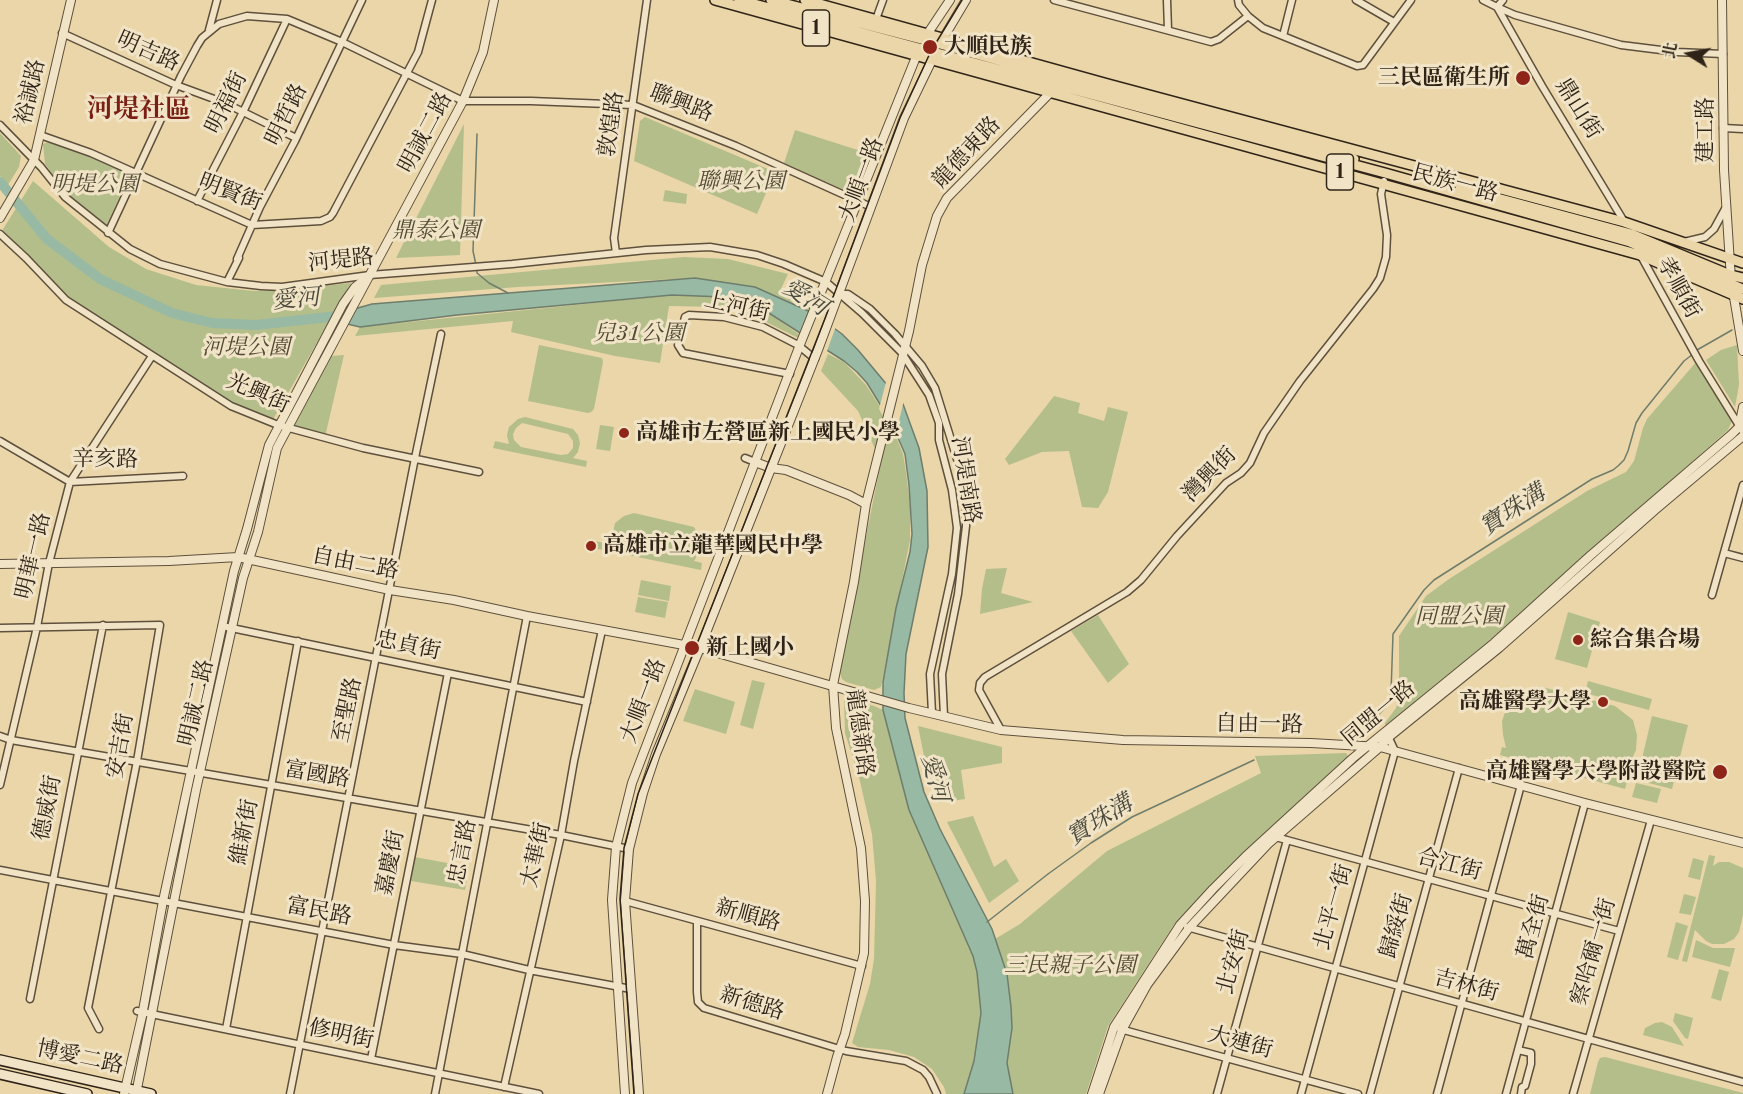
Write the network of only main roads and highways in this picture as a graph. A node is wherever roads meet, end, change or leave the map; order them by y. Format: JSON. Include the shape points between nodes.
{"nodes":[{"id":1,"x":715,"y":0,"type":"edge"},
{"id":2,"x":739,"y":0,"type":"edge"},
{"id":3,"x":771,"y":0,"type":"edge"},
{"id":4,"x":805,"y":0,"type":"edge"},
{"id":5,"x":875,"y":24,"type":"junction"},
{"id":6,"x":922,"y":44,"type":"junction"},
{"id":7,"x":938,"y":48,"type":"junction"},
{"id":8,"x":1054,"y":81,"type":"junction"},
{"id":9,"x":1155,"y":108,"type":"junction"},
{"id":10,"x":1743,"y":263,"type":"edge"},
{"id":11,"x":1731,"y":280,"type":"junction"},
{"id":12,"x":1742,"y":283,"type":"edge"},
{"id":13,"x":1738,"y":298,"type":"edge"},
{"id":14,"x":0,"y":1060,"type":"edge"},
{"id":15,"x":0,"y":1074,"type":"edge"},
{"id":16,"x":124,"y":1091,"type":"edge"},
{"id":17,"x":136,"y":1092,"type":"edge"},
{"id":18,"x":87,"y":1094,"type":"edge"},
{"id":19,"x":151,"y":1094,"type":"edge"}],
"edges":[{"from":1,"to":6,"type":"main road","name":"民族一路","number":"1"},
{"from":2,"to":6,"type":"main road","name":"民族一路","number":"1"},
{"from":3,"to":5,"type":"main road","name":"民族一路","number":"1"},
{"from":4,"to":5,"type":"main road","name":"民族一路","number":"1"},
{"from":5,"to":6,"type":"main road","name":"民族一路","number":"1"},
{"from":6,"to":7,"type":"main road","name":"民族一路","number":"1"},
{"from":6,"to":7,"type":"main road","name":"民族一路","number":"1"},
{"from":7,"to":8,"type":"main road","name":"民族一路","number":"1"},
{"from":7,"to":8,"type":"main road","name":"民族一路","number":"1"},
{"from":8,"to":9,"type":"main road","name":"民族一路","number":"1"},
{"from":8,"to":9,"type":"main road","name":"民族一路","number":"1"},
{"from":9,"to":10,"type":"main road","name":"民族一路","number":"1","via":[[1624,222]]},
{"from":9,"to":11,"type":"main road","name":"民族一路","number":"1","via":[[1637,244]]},
{"from":9,"to":11,"type":"main road","name":"民族一路","number":"1","via":[[1631,234]]},
{"from":9,"to":13,"type":"main road","name":"民族一路","number":"1","via":[[1383,184],[1640,255]]},
{"from":11,"to":12,"type":"main road","name":"民族一路","number":"1"},
{"from":14,"to":16,"type":"main road","name":"博愛二路"},
{"from":15,"to":18,"type":"main road","name":"博愛二路"},
{"from":16,"to":17,"type":"main road","name":"博愛二路"},
{"from":17,"to":19,"type":"main road","name":"博愛二路"}]}
